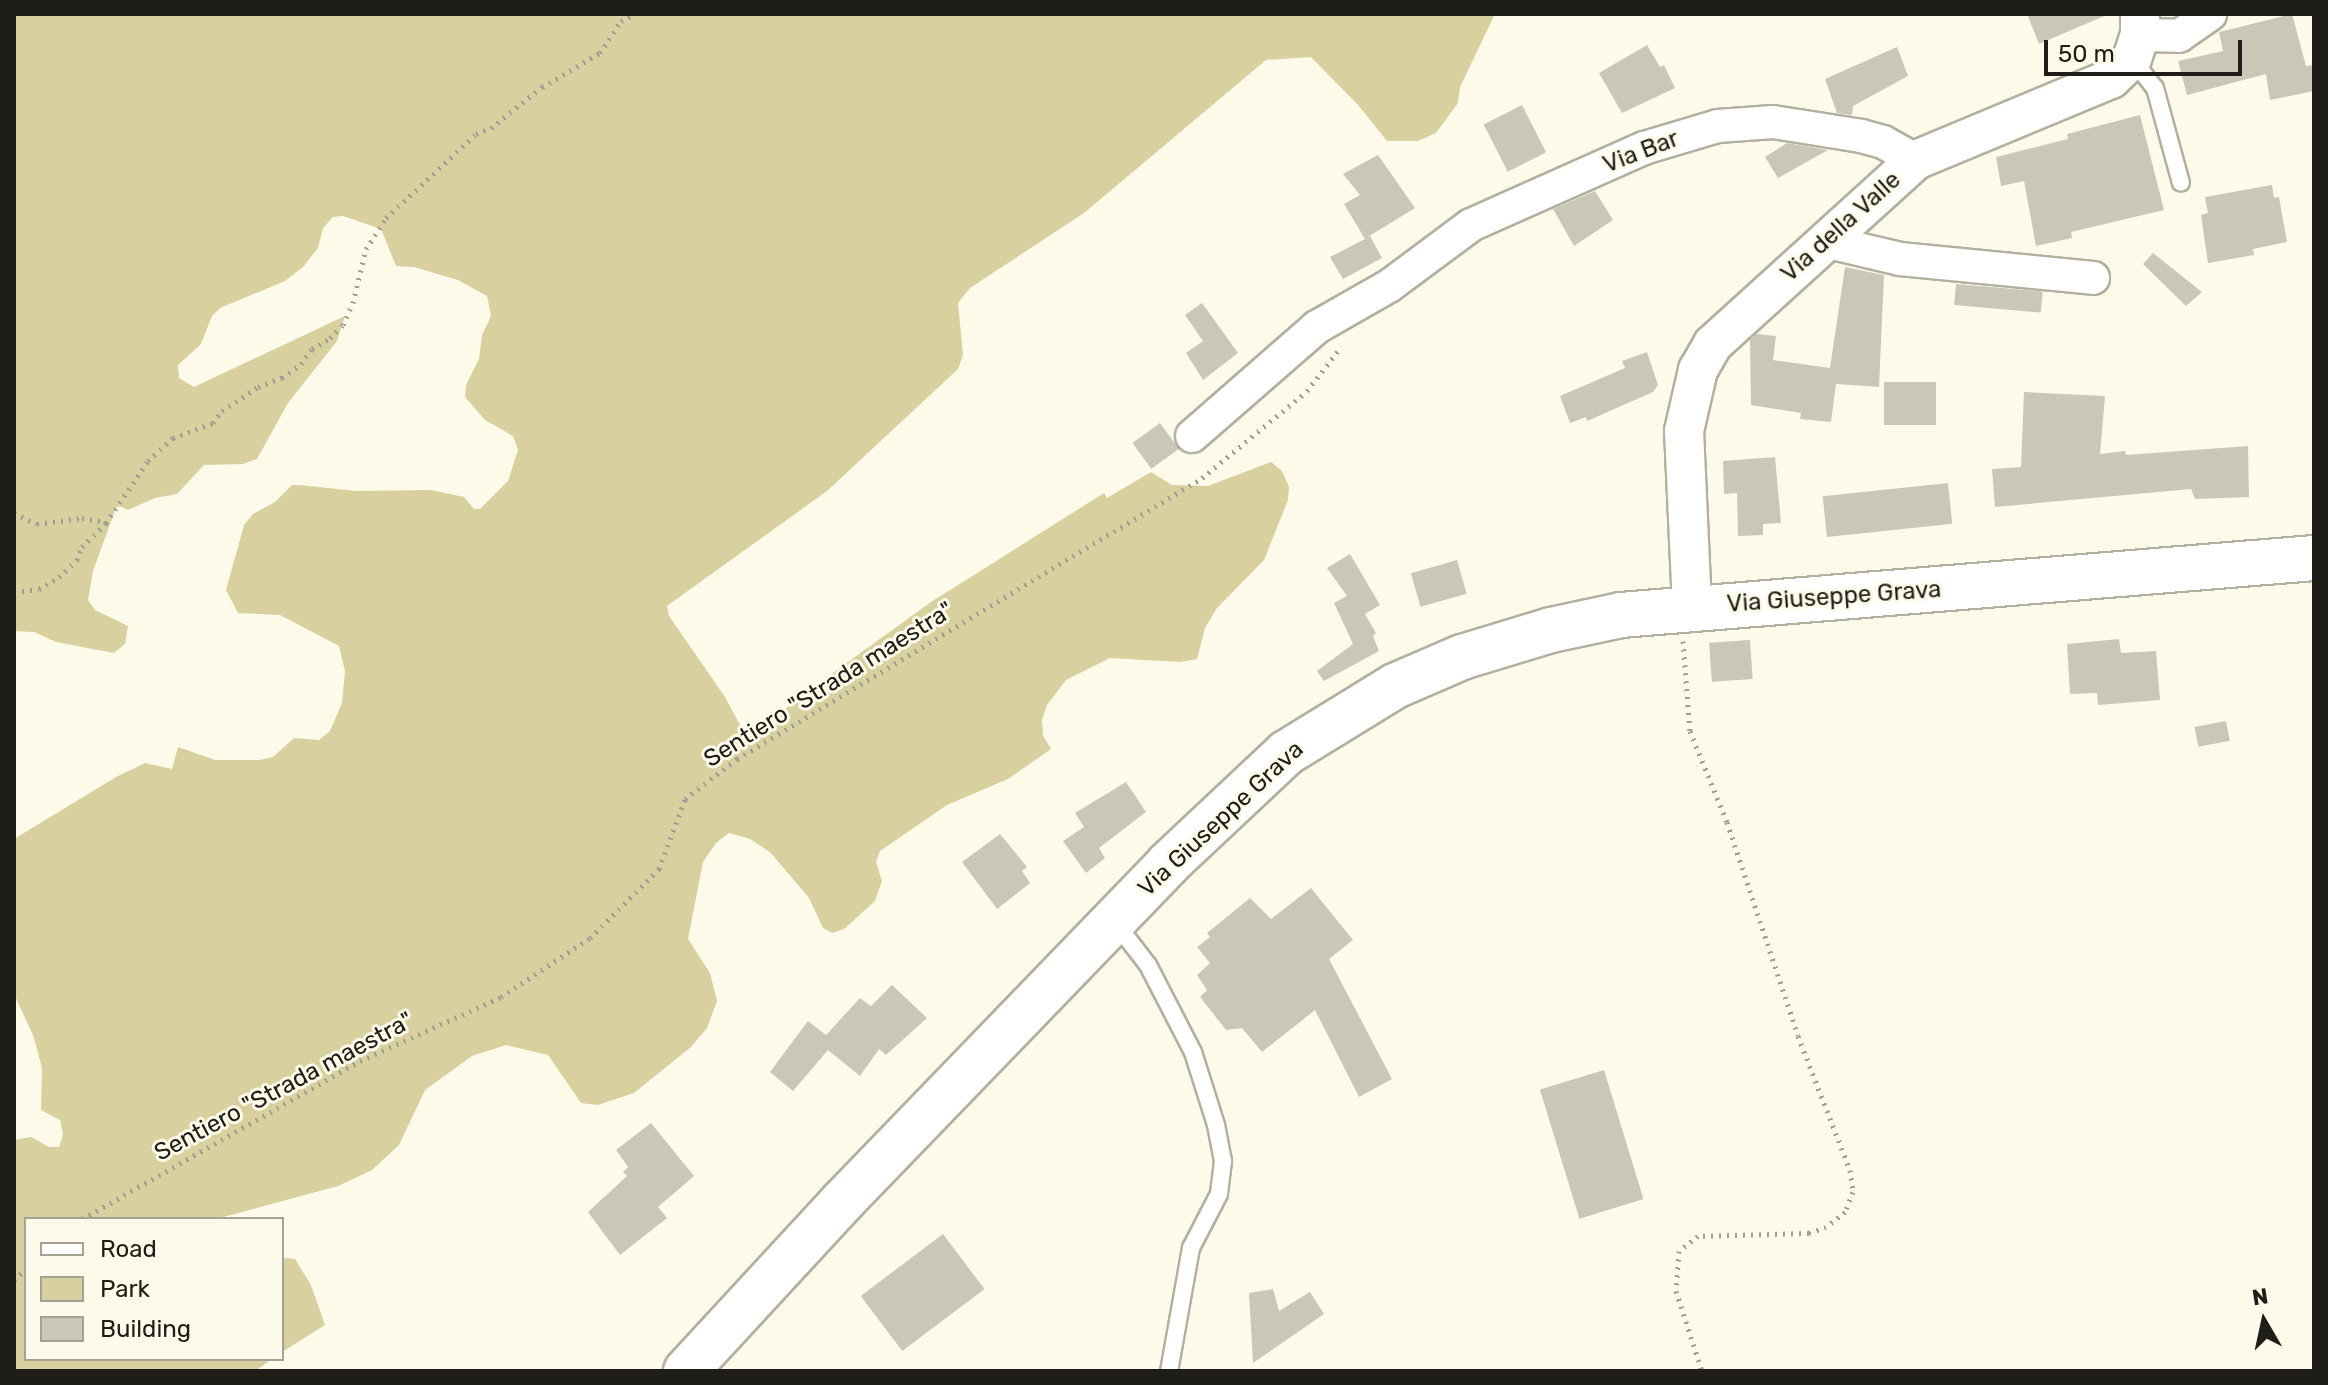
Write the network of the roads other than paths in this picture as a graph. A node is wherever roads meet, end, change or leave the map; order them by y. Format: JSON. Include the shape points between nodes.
{"nodes":[{"id":1,"x":2210,"y":14,"type":"edge"},
{"id":2,"x":2137,"y":36,"type":"edge"},
{"id":3,"x":1916,"y":160,"type":"junction"},
{"id":4,"x":2181,"y":183,"type":"dead end"},
{"id":5,"x":1824,"y":241,"type":"junction"},
{"id":6,"x":2093,"y":278,"type":"dead end"},
{"id":7,"x":1192,"y":436,"type":"dead end"},
{"id":8,"x":2314,"y":558,"type":"edge"},
{"id":9,"x":1686,"y":608,"type":"junction"},
{"id":10,"x":1113,"y":920,"type":"junction"},
{"id":11,"x":686,"y":1371,"type":"edge"},
{"id":12,"x":1169,"y":1371,"type":"edge"}],
"edges":[{"from":1,"to":2,"type":"street","via":[[2179,36]]},
{"from":2,"to":3,"type":"street","name":"Via della Valle","via":[[2111,79]]},
{"from":2,"to":4,"type":"lane"},
{"from":3,"to":5,"type":"street","name":"Via della Valle"},
{"from":3,"to":7,"type":"street","name":"Via Bar","via":[[1861,136],[1773,122],[1718,126],[1644,148],[1471,225],[1389,286],[1317,327]]},
{"from":5,"to":6,"type":"street","via":[[1900,259]]},
{"from":5,"to":9,"type":"street","name":"Via della Valle","via":[[1713,344],[1698,370],[1684,431]]},
{"from":8,"to":9,"type":"main road","name":"Via Giuseppe Grava"},
{"from":9,"to":10,"type":"main road","name":"Via Giuseppe Grava","via":[[1551,630],[1462,657],[1395,686],[1286,753]]},
{"from":10,"to":11,"type":"main road","name":"Via Giuseppe Grava"},
{"from":10,"to":12,"type":"lane","via":[[1148,965],[1193,1052],[1223,1161],[1219,1194],[1191,1248]]}]}
